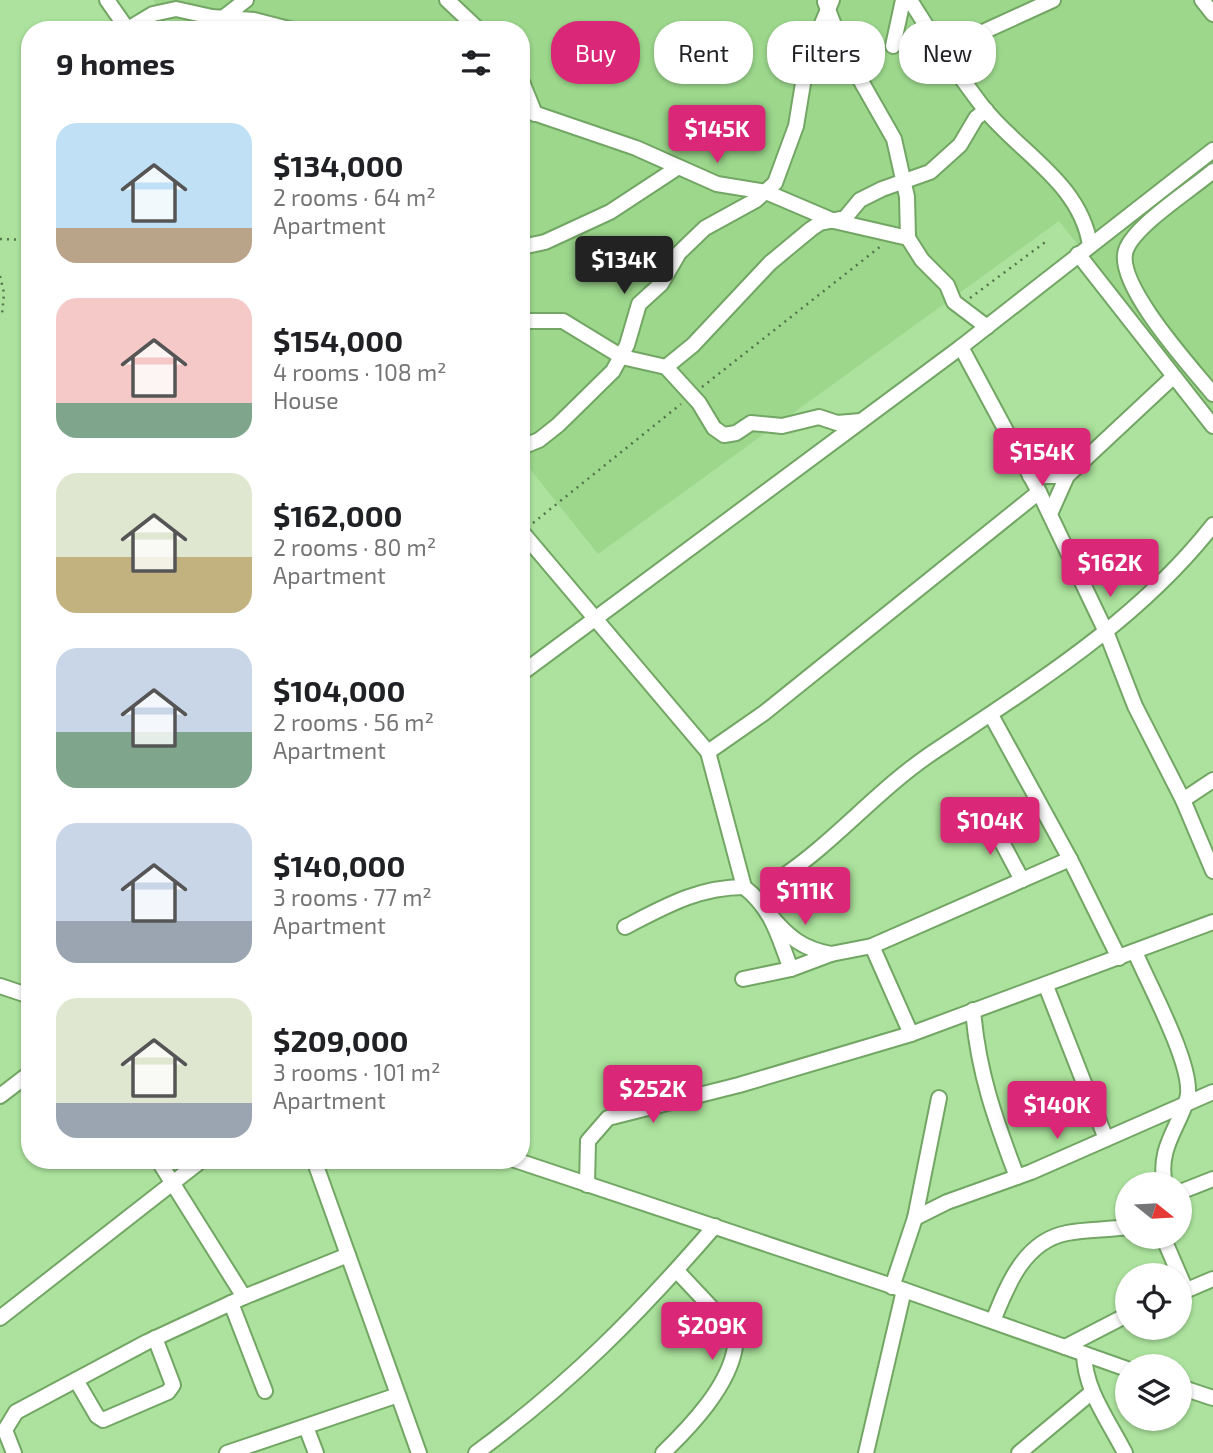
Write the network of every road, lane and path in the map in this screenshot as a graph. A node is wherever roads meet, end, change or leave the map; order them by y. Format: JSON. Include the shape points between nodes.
{"nodes":[{"id":1,"x":107,"y":0,"type":"edge"},
{"id":2,"x":246,"y":0,"type":"edge"},
{"id":3,"x":447,"y":0,"type":"edge"},
{"id":4,"x":903,"y":0,"type":"edge"},
{"id":5,"x":910,"y":0,"type":"edge"},
{"id":6,"x":1053,"y":0,"type":"edge"},
{"id":7,"x":1202,"y":0,"type":"edge"},
{"id":8,"x":828,"y":3,"type":"edge"},
{"id":9,"x":178,"y":4,"type":"edge"},
{"id":10,"x":1213,"y":14,"type":"edge"},
{"id":11,"x":224,"y":18,"type":"junction"},
{"id":12,"x":122,"y":21,"type":"edge"},
{"id":13,"x":141,"y":21,"type":"edge"},
{"id":14,"x":258,"y":21,"type":"edge"},
{"id":15,"x":469,"y":21,"type":"edge"},
{"id":16,"x":923,"y":21,"type":"edge"},
{"id":17,"x":996,"y":26,"type":"edge"},
{"id":18,"x":893,"y":46,"type":"dead end"},
{"id":19,"x":966,"y":84,"type":"edge"},
{"id":20,"x":986,"y":110,"type":"junction"},
{"id":21,"x":530,"y":112,"type":"edge"},
{"id":22,"x":1213,"y":150,"type":"edge"},
{"id":23,"x":677,"y":167,"type":"junction"},
{"id":24,"x":1213,"y":171,"type":"edge"},
{"id":25,"x":904,"y":179,"type":"junction"},
{"id":26,"x":766,"y":192,"type":"junction"},
{"id":27,"x":834,"y":221,"type":"junction"},
{"id":28,"x":901,"y":237,"type":"junction"},
{"id":29,"x":0,"y":239,"type":"edge"},
{"id":30,"x":21,"y":240,"type":"edge"},
{"id":31,"x":1048,"y":240,"type":"dead end"},
{"id":32,"x":530,"y":245,"type":"edge"},
{"id":33,"x":1084,"y":249,"type":"junction"},
{"id":34,"x":0,"y":276,"type":"edge"},
{"id":35,"x":959,"y":306,"type":"junction"},
{"id":36,"x":2,"y":315,"type":"dead end"},
{"id":37,"x":530,"y":321,"type":"edge"},
{"id":38,"x":987,"y":327,"type":"junction"},
{"id":39,"x":961,"y":347,"type":"junction"},
{"id":40,"x":622,"y":356,"type":"junction"},
{"id":41,"x":666,"y":367,"type":"junction"},
{"id":42,"x":1208,"y":376,"type":"edge"},
{"id":43,"x":1173,"y":377,"type":"junction"},
{"id":44,"x":694,"y":394,"type":"dead end"},
{"id":45,"x":1213,"y":394,"type":"edge"},
{"id":46,"x":684,"y":402,"type":"dead end"},
{"id":47,"x":861,"y":421,"type":"junction"},
{"id":48,"x":1213,"y":426,"type":"edge"},
{"id":49,"x":530,"y":444,"type":"edge"},
{"id":50,"x":1030,"y":476,"type":"junction"},
{"id":51,"x":1067,"y":477,"type":"junction"},
{"id":52,"x":1039,"y":492,"type":"junction"},
{"id":53,"x":1049,"y":514,"type":"junction"},
{"id":54,"x":1213,"y":525,"type":"edge"},
{"id":55,"x":530,"y":526,"type":"edge"},
{"id":56,"x":530,"y":542,"type":"edge"},
{"id":57,"x":594,"y":618,"type":"junction"},
{"id":58,"x":1107,"y":634,"type":"junction"},
{"id":59,"x":530,"y":667,"type":"edge"},
{"id":60,"x":991,"y":715,"type":"junction"},
{"id":61,"x":708,"y":752,"type":"junction"},
{"id":62,"x":1213,"y":780,"type":"edge"},
{"id":63,"x":1183,"y":800,"type":"junction"},
{"id":64,"x":989,"y":818,"type":"dead end"},
{"id":65,"x":1070,"y":859,"type":"junction"},
{"id":66,"x":1213,"y":871,"type":"edge"},
{"id":67,"x":1022,"y":880,"type":"junction"},
{"id":68,"x":744,"y":887,"type":"junction"},
{"id":69,"x":770,"y":915,"type":"junction"},
{"id":70,"x":1213,"y":922,"type":"edge"},
{"id":71,"x":625,"y":927,"type":"dead end"},
{"id":72,"x":872,"y":946,"type":"junction"},
{"id":73,"x":1135,"y":952,"type":"junction"},
{"id":74,"x":831,"y":954,"type":"junction"},
{"id":75,"x":1119,"y":958,"type":"junction"},
{"id":76,"x":791,"y":969,"type":"junction"},
{"id":77,"x":743,"y":979,"type":"dead end"},
{"id":78,"x":0,"y":986,"type":"edge"},
{"id":79,"x":1046,"y":986,"type":"junction"},
{"id":80,"x":21,"y":993,"type":"edge"},
{"id":81,"x":973,"y":1010,"type":"junction"},
{"id":82,"x":911,"y":1034,"type":"junction"},
{"id":83,"x":21,"y":1080,"type":"edge"},
{"id":84,"x":1213,"y":1092,"type":"edge"},
{"id":85,"x":0,"y":1096,"type":"edge"},
{"id":86,"x":939,"y":1098,"type":"dead end"},
{"id":87,"x":1183,"y":1105,"type":"junction"},
{"id":88,"x":1106,"y":1139,"type":"junction"},
{"id":89,"x":530,"y":1165,"type":"edge"},
{"id":90,"x":163,"y":1169,"type":"edge"},
{"id":91,"x":191,"y":1169,"type":"edge"},
{"id":92,"x":317,"y":1169,"type":"edge"},
{"id":93,"x":1163,"y":1172,"type":"edge"},
{"id":94,"x":1017,"y":1177,"type":"junction"},
{"id":95,"x":1213,"y":1179,"type":"edge"},
{"id":96,"x":171,"y":1185,"type":"junction"},
{"id":97,"x":587,"y":1185,"type":"junction"},
{"id":98,"x":1192,"y":1187,"type":"edge"},
{"id":99,"x":915,"y":1218,"type":"junction"},
{"id":100,"x":715,"y":1226,"type":"junction"},
{"id":101,"x":1115,"y":1228,"type":"edge"},
{"id":102,"x":348,"y":1255,"type":"junction"},
{"id":103,"x":677,"y":1271,"type":"junction"},
{"id":104,"x":1213,"y":1279,"type":"edge"},
{"id":105,"x":1192,"y":1287,"type":"edge"},
{"id":106,"x":898,"y":1288,"type":"junction"},
{"id":107,"x":238,"y":1300,"type":"junction"},
{"id":108,"x":0,"y":1318,"type":"edge"},
{"id":109,"x":993,"y":1321,"type":"junction"},
{"id":110,"x":1115,"y":1321,"type":"edge"},
{"id":111,"x":155,"y":1338,"type":"junction"},
{"id":112,"x":1065,"y":1347,"type":"junction"},
{"id":113,"x":1084,"y":1354,"type":"junction"},
{"id":114,"x":1115,"y":1365,"type":"edge"},
{"id":115,"x":76,"y":1380,"type":"junction"},
{"id":116,"x":265,"y":1391,"type":"dead end"},
{"id":117,"x":1192,"y":1391,"type":"edge"},
{"id":118,"x":1092,"y":1392,"type":"junction"},
{"id":119,"x":398,"y":1395,"type":"junction"},
{"id":120,"x":1213,"y":1398,"type":"edge"},
{"id":121,"x":306,"y":1427,"type":"junction"},
{"id":122,"x":14,"y":1453,"type":"edge"},
{"id":123,"x":227,"y":1453,"type":"edge"},
{"id":124,"x":316,"y":1453,"type":"edge"},
{"id":125,"x":419,"y":1453,"type":"edge"},
{"id":126,"x":476,"y":1453,"type":"edge"},
{"id":127,"x":663,"y":1453,"type":"edge"},
{"id":128,"x":866,"y":1453,"type":"edge"},
{"id":129,"x":1019,"y":1453,"type":"edge"},
{"id":130,"x":1125,"y":1453,"type":"edge"}],
"edges":[{"from":1,"to":12,"type":"street"},
{"from":2,"to":11,"type":"street"},
{"from":3,"to":15,"type":"street"},
{"from":4,"to":18,"type":"street"},
{"from":5,"to":16,"type":"street"},
{"from":6,"to":17,"type":"street"},
{"from":7,"to":10,"type":"street"},
{"from":8,"to":25,"type":"street","via":[[847,58],[890,128]]},
{"from":8,"to":26,"type":"street","via":[[807,59],[802,102],[787,155]]},
{"from":9,"to":11,"type":"street"},
{"from":9,"to":13,"type":"street"},
{"from":11,"to":14,"type":"street"},
{"from":19,"to":20,"type":"street"},
{"from":20,"to":25,"type":"street","via":[[960,145],[934,169]]},
{"from":20,"to":33,"type":"street","via":[[1043,164],[1069,197]]},
{"from":21,"to":23,"type":"street"},
{"from":22,"to":33,"type":"street"},
{"from":23,"to":26,"type":"street","via":[[723,186]]},
{"from":23,"to":32,"type":"street","via":[[605,215]]},
{"from":24,"to":42,"type":"street","via":[[1137,233],[1125,251],[1125,275],[1138,299]]},
{"from":25,"to":27,"type":"street","via":[[860,200],[845,218]]},
{"from":25,"to":28,"type":"street"},
{"from":26,"to":27,"type":"street"},
{"from":26,"to":40,"type":"street","via":[[714,222],[679,253],[661,284],[639,304]]},
{"from":27,"to":28,"type":"street"},
{"from":27,"to":41,"type":"street","via":[[816,226],[770,263],[693,345]]},
{"from":28,"to":35,"type":"street","via":[[947,285]]},
{"from":28,"to":44,"type":"path"},
{"from":29,"to":30,"type":"path"},
{"from":31,"to":35,"type":"path"},
{"from":33,"to":38,"type":"street"},
{"from":33,"to":43,"type":"street"},
{"from":34,"to":36,"type":"path"},
{"from":35,"to":38,"type":"street"},
{"from":37,"to":40,"type":"street","via":[[563,321]]},
{"from":38,"to":39,"type":"street"},
{"from":39,"to":47,"type":"street"},
{"from":39,"to":50,"type":"street"},
{"from":40,"to":41,"type":"street"},
{"from":40,"to":49,"type":"street","via":[[613,371],[558,425]]},
{"from":41,"to":47,"type":"street","via":[[724,435],[751,423],[782,426],[819,417],[837,423]]},
{"from":42,"to":45,"type":"street"},
{"from":43,"to":48,"type":"street"},
{"from":43,"to":51,"type":"street"},
{"from":46,"to":55,"type":"path"},
{"from":47,"to":57,"type":"street"},
{"from":50,"to":51,"type":"street"},
{"from":50,"to":52,"type":"street"},
{"from":51,"to":53,"type":"street"},
{"from":52,"to":53,"type":"street"},
{"from":52,"to":61,"type":"street","via":[[764,713]]},
{"from":53,"to":58,"type":"street"},
{"from":54,"to":58,"type":"street"},
{"from":56,"to":57,"type":"street"},
{"from":57,"to":59,"type":"street"},
{"from":57,"to":61,"type":"street"},
{"from":58,"to":60,"type":"street"},
{"from":58,"to":63,"type":"street","via":[[1135,706]]},
{"from":60,"to":65,"type":"street"},
{"from":60,"to":69,"type":"street","via":[[931,754],[779,879],[772,890]]},
{"from":61,"to":68,"type":"street"},
{"from":62,"to":63,"type":"street"},
{"from":63,"to":66,"type":"street"},
{"from":64,"to":67,"type":"street"},
{"from":65,"to":67,"type":"street"},
{"from":65,"to":75,"type":"street"},
{"from":67,"to":72,"type":"street"},
{"from":68,"to":69,"type":"street","via":[[762,901]]},
{"from":68,"to":71,"type":"street","via":[[688,895]]},
{"from":69,"to":74,"type":"street","via":[[796,942]]},
{"from":69,"to":76,"type":"street"},
{"from":70,"to":73,"type":"street"},
{"from":72,"to":74,"type":"street"},
{"from":72,"to":82,"type":"street"},
{"from":73,"to":75,"type":"street"},
{"from":73,"to":87,"type":"street","via":[[1184,1065],[1187,1100]]},
{"from":74,"to":76,"type":"street"},
{"from":75,"to":79,"type":"street"},
{"from":76,"to":77,"type":"street"},
{"from":78,"to":80,"type":"street"},
{"from":79,"to":81,"type":"street"},
{"from":79,"to":88,"type":"street"},
{"from":81,"to":82,"type":"street"},
{"from":81,"to":94,"type":"street","via":[[986,1095]]},
{"from":82,"to":97,"type":"street","via":[[608,1118],[588,1141]]},
{"from":83,"to":85,"type":"street"},
{"from":84,"to":87,"type":"street"},
{"from":86,"to":99,"type":"street"},
{"from":87,"to":88,"type":"street"},
{"from":87,"to":93,"type":"street","via":[[1164,1148]]},
{"from":88,"to":94,"type":"street"},
{"from":89,"to":97,"type":"street"},
{"from":90,"to":96,"type":"street"},
{"from":91,"to":96,"type":"street"},
{"from":92,"to":102,"type":"street"},
{"from":94,"to":99,"type":"street"},
{"from":95,"to":98,"type":"street"},
{"from":96,"to":107,"type":"street"},
{"from":96,"to":108,"type":"street"},
{"from":97,"to":100,"type":"street"},
{"from":99,"to":106,"type":"street"},
{"from":100,"to":103,"type":"street"},
{"from":100,"to":106,"type":"street"},
{"from":101,"to":109,"type":"street","via":[[1067,1233],[1034,1250],[1015,1270]]},
{"from":102,"to":107,"type":"street"},
{"from":102,"to":119,"type":"street"},
{"from":103,"to":126,"type":"street","via":[[582,1370]]},
{"from":103,"to":127,"type":"street","via":[[724,1321],[735,1347],[725,1376],[702,1410]]},
{"from":104,"to":105,"type":"street"},
{"from":106,"to":109,"type":"street"},
{"from":106,"to":128,"type":"street"},
{"from":107,"to":111,"type":"street"},
{"from":107,"to":116,"type":"street"},
{"from":109,"to":112,"type":"street"},
{"from":110,"to":112,"type":"street"},
{"from":111,"to":115,"type":"street"},
{"from":111,"to":115,"type":"street","via":[[173,1385],[168,1392],[103,1420]]},
{"from":112,"to":113,"type":"street"},
{"from":113,"to":114,"type":"street"},
{"from":113,"to":118,"type":"street"},
{"from":115,"to":122,"type":"street","via":[[11,1416],[5,1430]]},
{"from":117,"to":120,"type":"street"},
{"from":118,"to":129,"type":"street"},
{"from":118,"to":130,"type":"street"},
{"from":119,"to":121,"type":"street"},
{"from":119,"to":125,"type":"street"},
{"from":121,"to":123,"type":"street"},
{"from":121,"to":124,"type":"street"}]}
